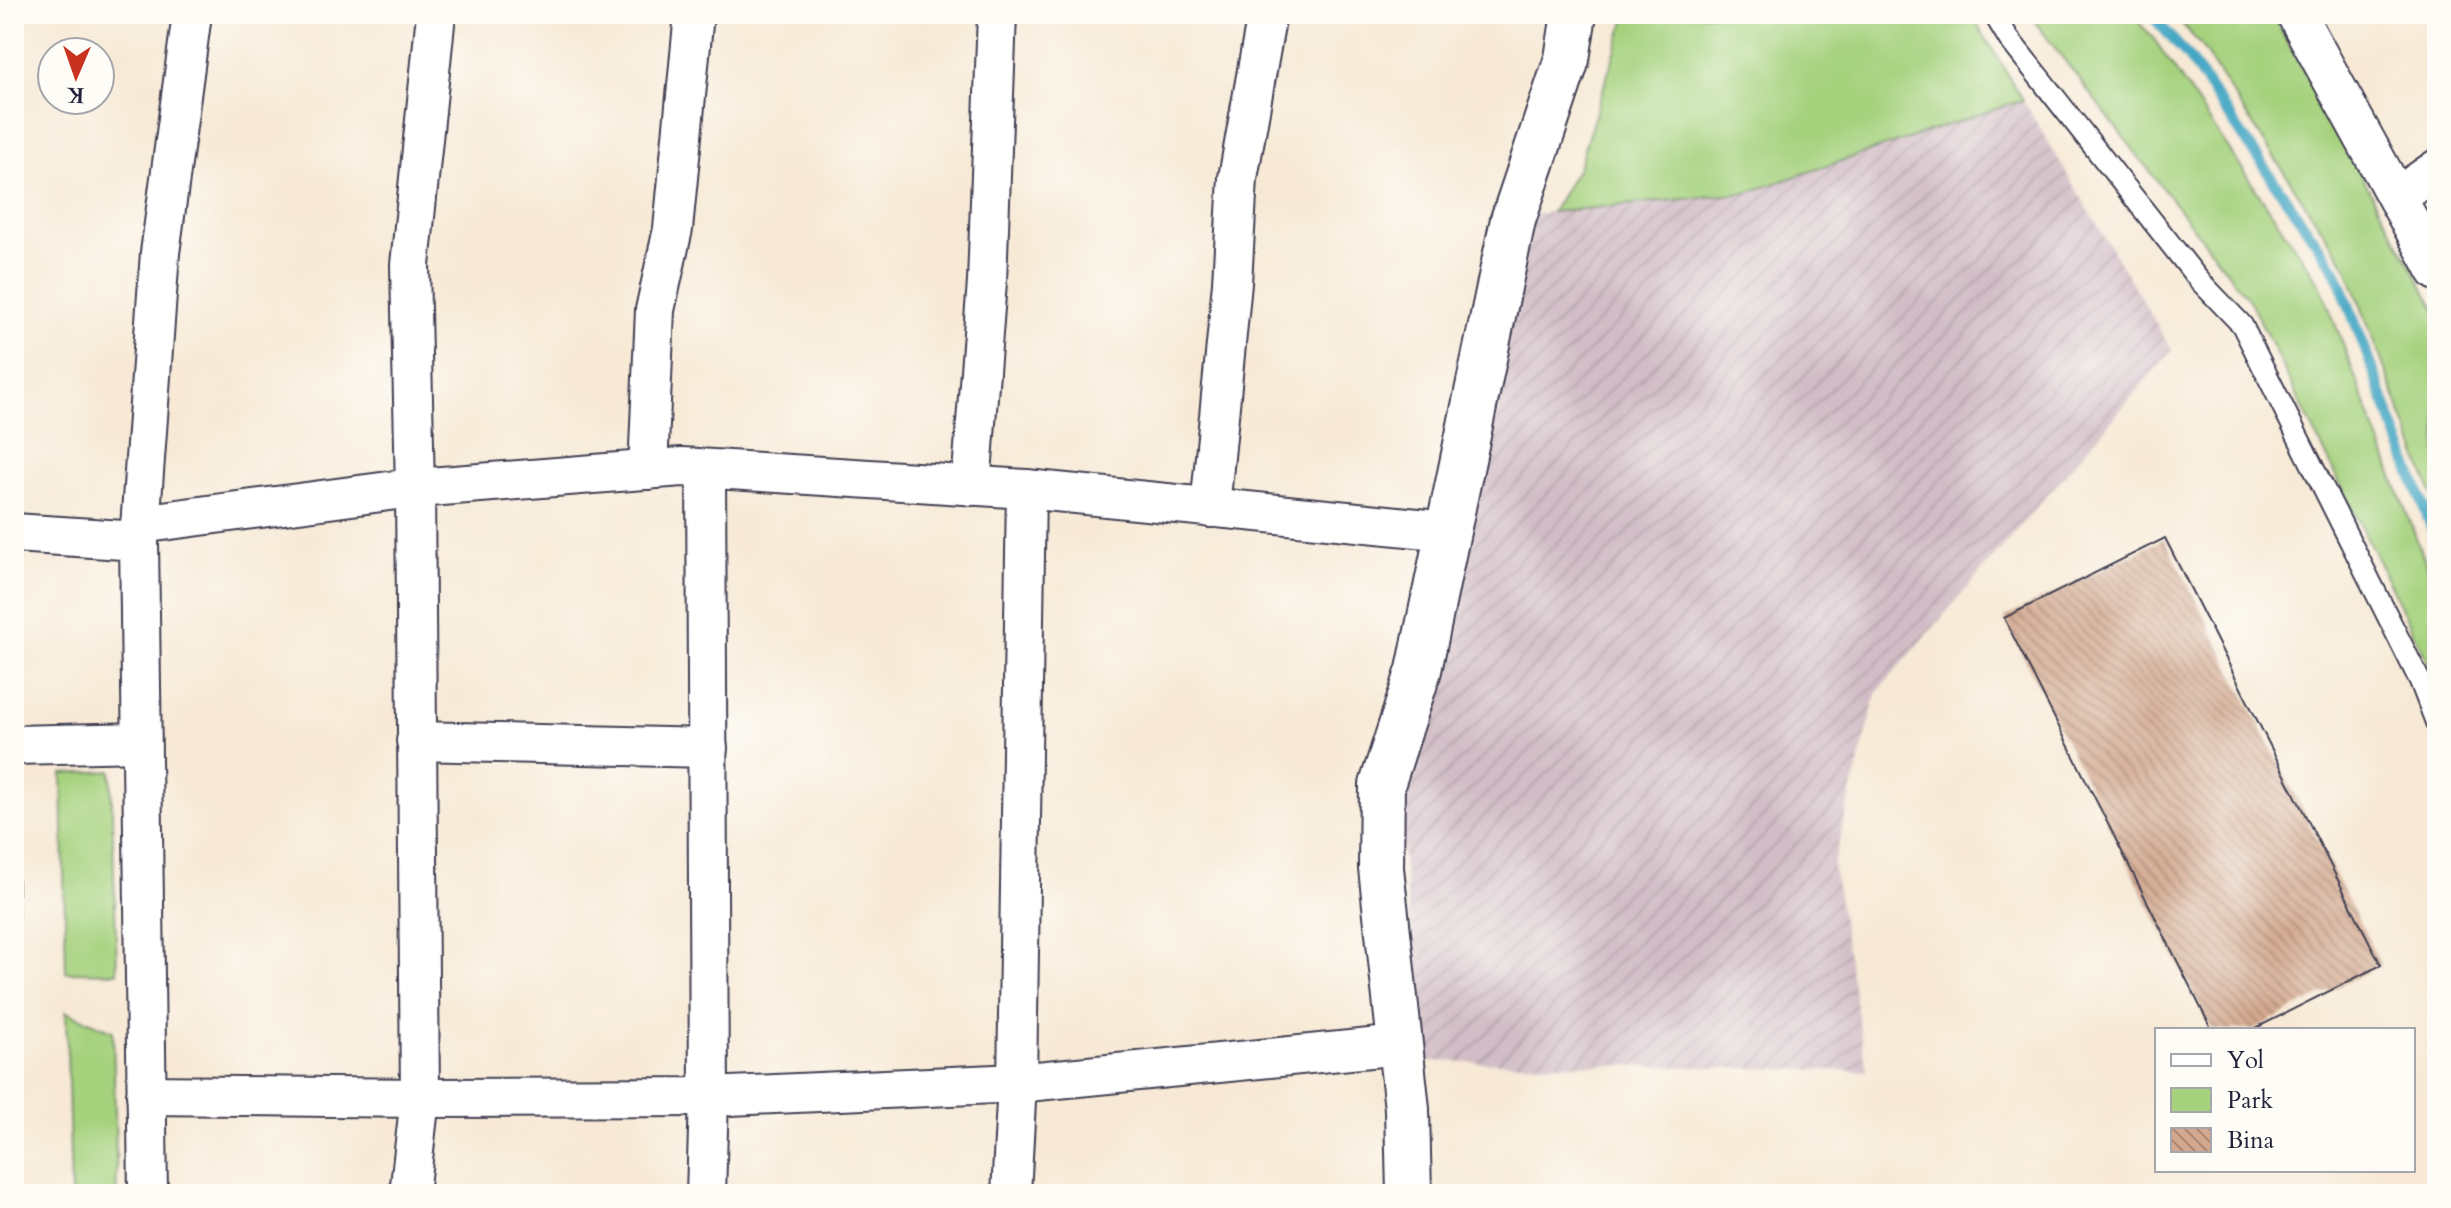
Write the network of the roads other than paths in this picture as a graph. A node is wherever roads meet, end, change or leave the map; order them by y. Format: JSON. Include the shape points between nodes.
{"nodes":[{"id":1,"x":192,"y":14,"type":"edge"},
{"id":2,"x":436,"y":14,"type":"edge"},
{"id":3,"x":694,"y":14,"type":"edge"},
{"id":4,"x":997,"y":14,"type":"edge"},
{"id":5,"x":1267,"y":14,"type":"edge"},
{"id":6,"x":1574,"y":14,"type":"edge"},
{"id":7,"x":1994,"y":14,"type":"edge"},
{"id":8,"x":2296,"y":14,"type":"edge"},
{"id":9,"x":2437,"y":169,"type":"edge"},
{"id":10,"x":2397,"y":197,"type":"junction"},
{"id":11,"x":2437,"y":271,"type":"edge"},
{"id":12,"x":706,"y":469,"type":"junction"},
{"id":13,"x":648,"y":470,"type":"junction"},
{"id":14,"x":971,"y":486,"type":"junction"},
{"id":15,"x":415,"y":489,"type":"junction"},
{"id":16,"x":1026,"y":489,"type":"junction"},
{"id":17,"x":1210,"y":508,"type":"junction"},
{"id":18,"x":1448,"y":531,"type":"junction"},
{"id":19,"x":140,"y":532,"type":"junction"},
{"id":20,"x":14,"y":533,"type":"edge"},
{"id":21,"x":2437,"y":725,"type":"edge"},
{"id":22,"x":416,"y":741,"type":"junction"},
{"id":23,"x":141,"y":742,"type":"junction"},
{"id":24,"x":14,"y":745,"type":"edge"},
{"id":25,"x":708,"y":748,"type":"junction"},
{"id":26,"x":1400,"y":1045,"type":"junction"},
{"id":27,"x":1017,"y":1083,"type":"junction"},
{"id":28,"x":146,"y":1095,"type":"junction"},
{"id":29,"x":709,"y":1097,"type":"junction"},
{"id":30,"x":420,"y":1098,"type":"junction"},
{"id":31,"x":148,"y":1194,"type":"edge"},
{"id":32,"x":409,"y":1194,"type":"edge"},
{"id":33,"x":706,"y":1194,"type":"edge"},
{"id":34,"x":1011,"y":1194,"type":"edge"},
{"id":35,"x":1409,"y":1194,"type":"edge"}],
"edges":[{"from":1,"to":19,"type":"street","via":[[160,253]]},
{"from":2,"to":15,"type":"street","via":[[410,265]]},
{"from":3,"to":13,"type":"street","via":[[673,229],[655,310]]},
{"from":4,"to":14,"type":"street","via":[[987,282]]},
{"from":5,"to":17,"type":"street","via":[[1238,178]]},
{"from":6,"to":18,"type":"street","via":[[1567,59],[1513,220]]},
{"from":7,"to":21,"type":"lane","via":[[2198,279],[2242,325]]},
{"from":8,"to":10,"type":"street"},
{"from":9,"to":10,"type":"street"},
{"from":10,"to":11,"type":"street"},
{"from":12,"to":13,"type":"street"},
{"from":12,"to":14,"type":"street"},
{"from":12,"to":25,"type":"street"},
{"from":13,"to":15,"type":"street"},
{"from":14,"to":16,"type":"street"},
{"from":15,"to":19,"type":"street"},
{"from":15,"to":22,"type":"street"},
{"from":16,"to":17,"type":"street"},
{"from":16,"to":27,"type":"street"},
{"from":17,"to":18,"type":"street"},
{"from":18,"to":26,"type":"street","via":[[1419,670],[1382,785],[1381,868]]},
{"from":19,"to":20,"type":"street"},
{"from":19,"to":23,"type":"street"},
{"from":22,"to":25,"type":"street"},
{"from":22,"to":30,"type":"street"},
{"from":23,"to":24,"type":"street"},
{"from":23,"to":28,"type":"street"},
{"from":25,"to":29,"type":"street"},
{"from":26,"to":27,"type":"street"},
{"from":26,"to":35,"type":"street"},
{"from":27,"to":29,"type":"street"},
{"from":27,"to":34,"type":"street"},
{"from":28,"to":30,"type":"street"},
{"from":28,"to":31,"type":"street"},
{"from":29,"to":30,"type":"street"},
{"from":29,"to":33,"type":"street"},
{"from":30,"to":32,"type":"street"}]}
